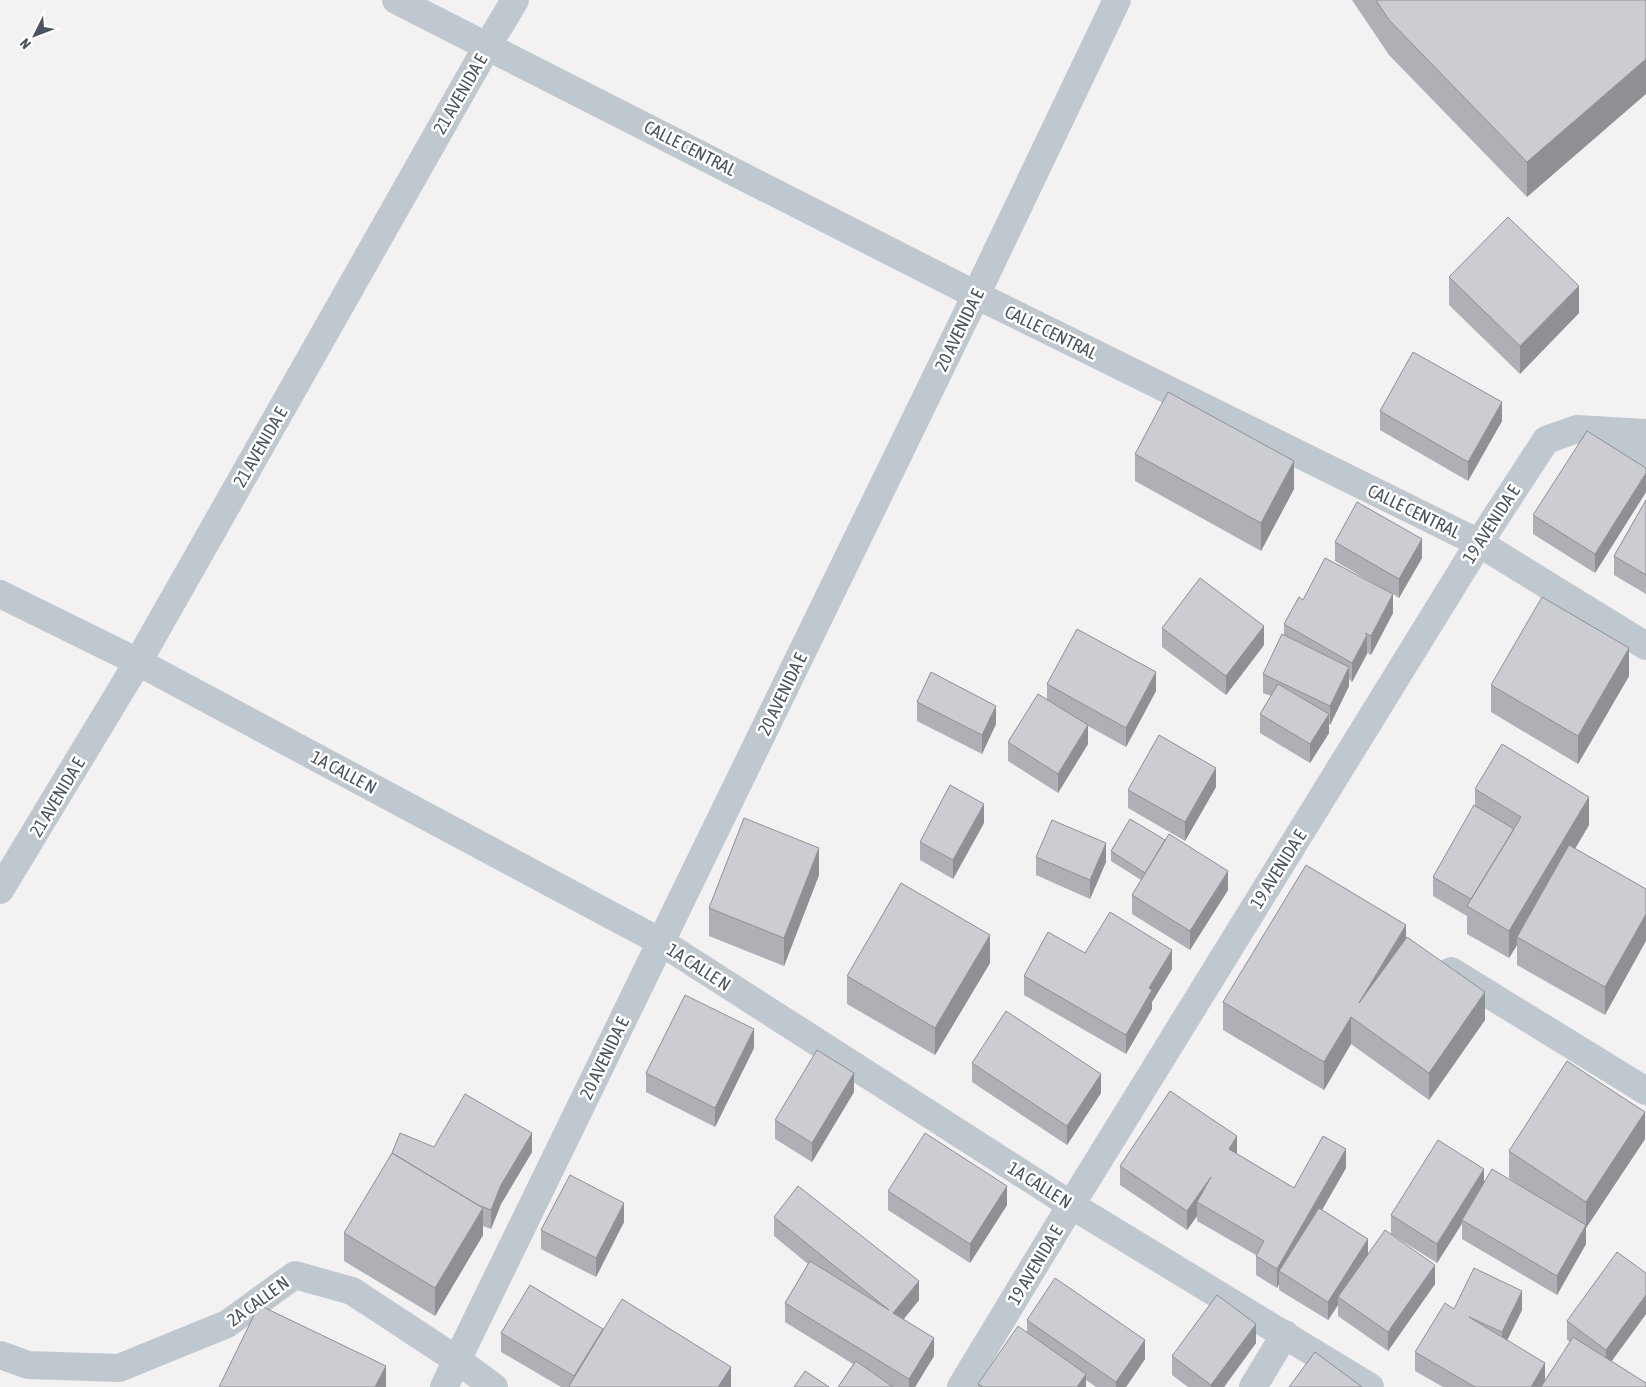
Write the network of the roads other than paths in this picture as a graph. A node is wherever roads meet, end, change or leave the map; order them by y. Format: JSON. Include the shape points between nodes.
{"nodes":[{"id":1,"x":396,"y":0,"type":"edge"},
{"id":2,"x":515,"y":0,"type":"edge"},
{"id":3,"x":1117,"y":0,"type":"edge"},
{"id":4,"x":488,"y":45,"type":"junction"},
{"id":5,"x":976,"y":295,"type":"junction"},
{"id":6,"x":1600,"y":431,"type":"junction"},
{"id":7,"x":1646,"y":434,"type":"edge"},
{"id":8,"x":1646,"y":459,"type":"edge"},
{"id":9,"x":1478,"y":543,"type":"junction"},
{"id":10,"x":0,"y":594,"type":"edge"},
{"id":11,"x":1646,"y":646,"type":"edge"},
{"id":12,"x":138,"y":662,"type":"junction"},
{"id":13,"x":1280,"y":866,"type":"junction"},
{"id":14,"x":1305,"y":881,"type":"edge"},
{"id":15,"x":0,"y":890,"type":"edge"},
{"id":16,"x":661,"y":942,"type":"junction"},
{"id":17,"x":1430,"y":958,"type":"edge"},
{"id":18,"x":1646,"y":1091,"type":"edge"},
{"id":19,"x":1071,"y":1205,"type":"junction"},
{"id":20,"x":1285,"y":1334,"type":"junction"},
{"id":21,"x":0,"y":1355,"type":"edge"},
{"id":22,"x":457,"y":1360,"type":"junction"},
{"id":23,"x":444,"y":1387,"type":"edge"},
{"id":24,"x":494,"y":1387,"type":"edge"},
{"id":25,"x":961,"y":1387,"type":"edge"},
{"id":26,"x":1253,"y":1387,"type":"edge"},
{"id":27,"x":1370,"y":1387,"type":"edge"}],
"edges":[{"from":1,"to":4,"type":"street","name":"CALLE CENTRAL"},
{"from":2,"to":4,"type":"street","name":"21 AVENIDA E"},
{"from":3,"to":5,"type":"street","name":"20 AVENIDA E"},
{"from":4,"to":5,"type":"street","name":"CALLE CENTRAL"},
{"from":4,"to":12,"type":"street","name":"21 AVENIDA E"},
{"from":5,"to":9,"type":"street","name":"CALLE CENTRAL"},
{"from":5,"to":16,"type":"street","name":"20 AVENIDA E"},
{"from":6,"to":7,"type":"street","name":"19 AVENIDA E"},
{"from":6,"to":8,"type":"street"},
{"from":6,"to":9,"type":"street","name":"19 AVENIDA E","via":[[1577,429],[1546,440]]},
{"from":9,"to":11,"type":"street","name":"CALLE CENTRAL"},
{"from":9,"to":13,"type":"street","name":"19 AVENIDA E"},
{"from":10,"to":12,"type":"street","name":"1A CALLE N"},
{"from":12,"to":15,"type":"street","name":"21 AVENIDA E"},
{"from":12,"to":16,"type":"street","name":"1A CALLE N"},
{"from":13,"to":14,"type":"street"},
{"from":13,"to":19,"type":"street","name":"19 AVENIDA E"},
{"from":16,"to":19,"type":"street","name":"1A CALLE N"},
{"from":16,"to":22,"type":"street","name":"20 AVENIDA E"},
{"from":17,"to":18,"type":"street"},
{"from":19,"to":20,"type":"street","name":"1A CALLE N"},
{"from":19,"to":25,"type":"street","name":"19 AVENIDA E"},
{"from":20,"to":26,"type":"street"},
{"from":20,"to":27,"type":"street","name":"1A CALLE N"},
{"from":21,"to":22,"type":"street","name":"2A CALLE N","via":[[28,1365],[119,1368],[227,1324],[295,1275],[352,1291]]},
{"from":22,"to":23,"type":"street","name":"20 AVENIDA E"},
{"from":22,"to":24,"type":"street","name":"2A CALLE N"}]}
